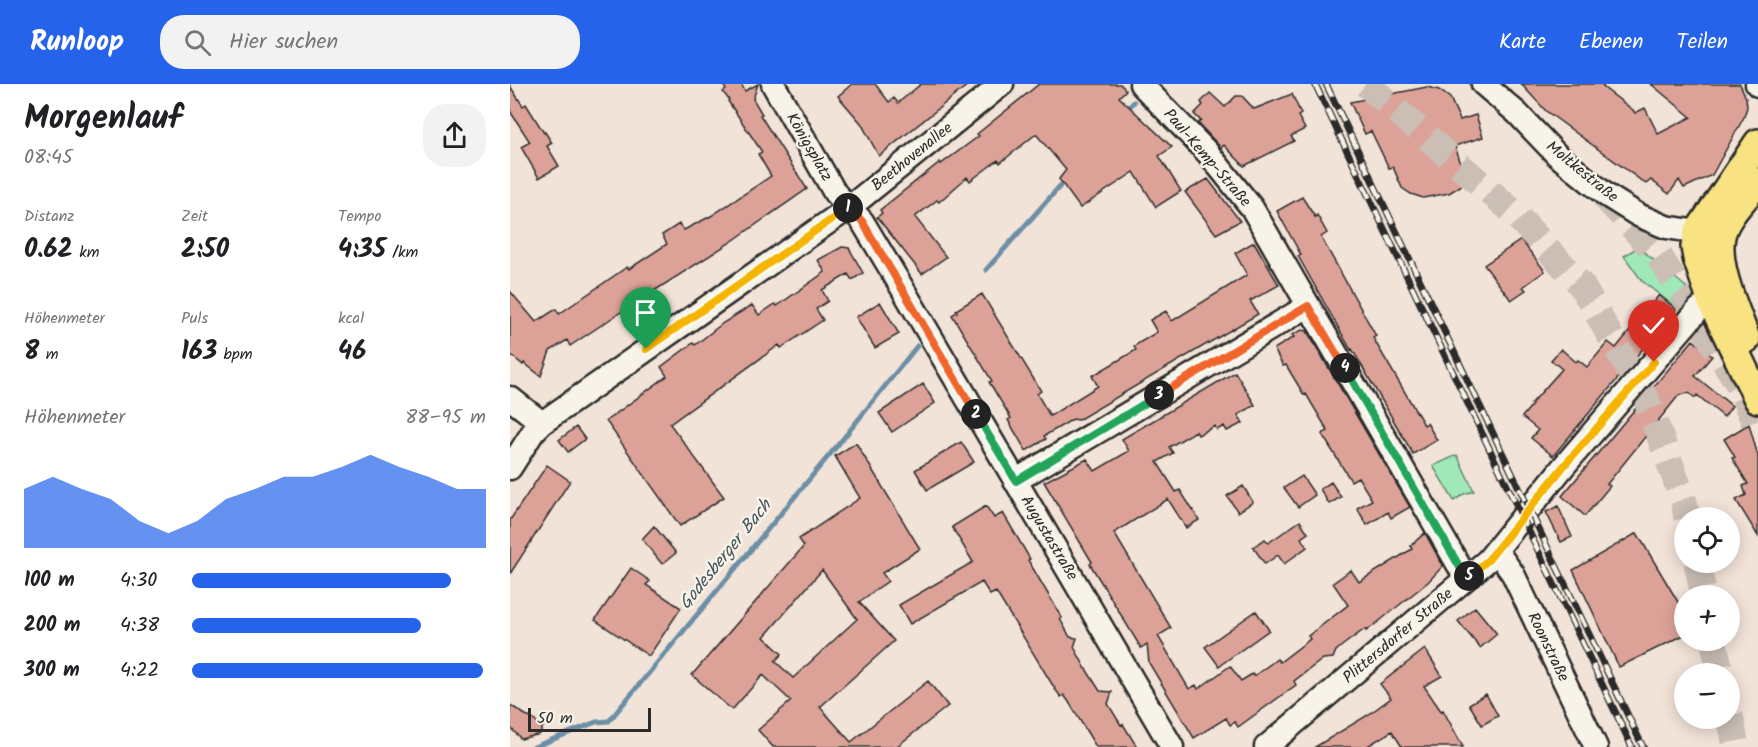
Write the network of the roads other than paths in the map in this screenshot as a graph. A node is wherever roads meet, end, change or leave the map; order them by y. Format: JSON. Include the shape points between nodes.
{"nodes":[{"id":1,"x":773,"y":84,"type":"edge"},
{"id":2,"x":1002,"y":84,"type":"edge"},
{"id":3,"x":1141,"y":84,"type":"edge"},
{"id":4,"x":1483,"y":84,"type":"edge"},
{"id":5,"x":1758,"y":143,"type":"edge"},
{"id":6,"x":1758,"y":182,"type":"edge"},
{"id":7,"x":850,"y":207,"type":"junction"},
{"id":8,"x":1710,"y":233,"type":"junction"},
{"id":9,"x":1712,"y":303,"type":"junction"},
{"id":10,"x":1308,"y":306,"type":"junction"},
{"id":11,"x":1756,"y":369,"type":"edge"},
{"id":12,"x":510,"y":398,"type":"edge"},
{"id":13,"x":1758,"y":399,"type":"edge"},
{"id":14,"x":542,"y":423,"type":"junction"},
{"id":15,"x":510,"y":468,"type":"edge"},
{"id":16,"x":1016,"y":481,"type":"junction"},
{"id":17,"x":1496,"y":550,"type":"junction"},
{"id":18,"x":1466,"y":578,"type":"junction"},
{"id":19,"x":1172,"y":747,"type":"edge"},
{"id":20,"x":1266,"y":747,"type":"edge"},
{"id":21,"x":1596,"y":747,"type":"edge"}],
"edges":[{"from":1,"to":7,"type":"street","name":"Königsplatz","via":[[835,193]]},
{"from":2,"to":7,"type":"street","name":"Beethovenallee"},
{"from":3,"to":10,"type":"street","name":"Paul-Kemp-Straße","via":[[1240,191]]},
{"from":4,"to":8,"type":"street","name":"Moltkestraße","via":[[1606,195],[1666,227]]},
{"from":5,"to":8,"type":"main road"},
{"from":6,"to":8,"type":"main road","via":[[1733,213]]},
{"from":7,"to":14,"type":"street","name":"Beethovenallee"},
{"from":7,"to":16,"type":"street","name":"Augustastraße","via":[[896,277]]},
{"from":8,"to":9,"type":"main road","via":[[1695,247]]},
{"from":8,"to":11,"type":"main road","via":[[1721,250],[1730,296]]},
{"from":9,"to":13,"type":"main road"},
{"from":9,"to":17,"type":"street","name":"Plittersdorfer Straße","via":[[1699,309]]},
{"from":10,"to":16,"type":"street"},
{"from":10,"to":18,"type":"street","name":"Paul-Kemp-Straße"},
{"from":12,"to":14,"type":"street"},
{"from":14,"to":15,"type":"street","name":"Beethovenallee"},
{"from":16,"to":19,"type":"street","name":"Augustastraße"},
{"from":17,"to":18,"type":"street","name":"Plittersdorfer Straße"},
{"from":17,"to":21,"type":"street","name":"Roonstraße","via":[[1513,574]]},
{"from":18,"to":20,"type":"street","name":"Plittersdorfer Straße"}]}
